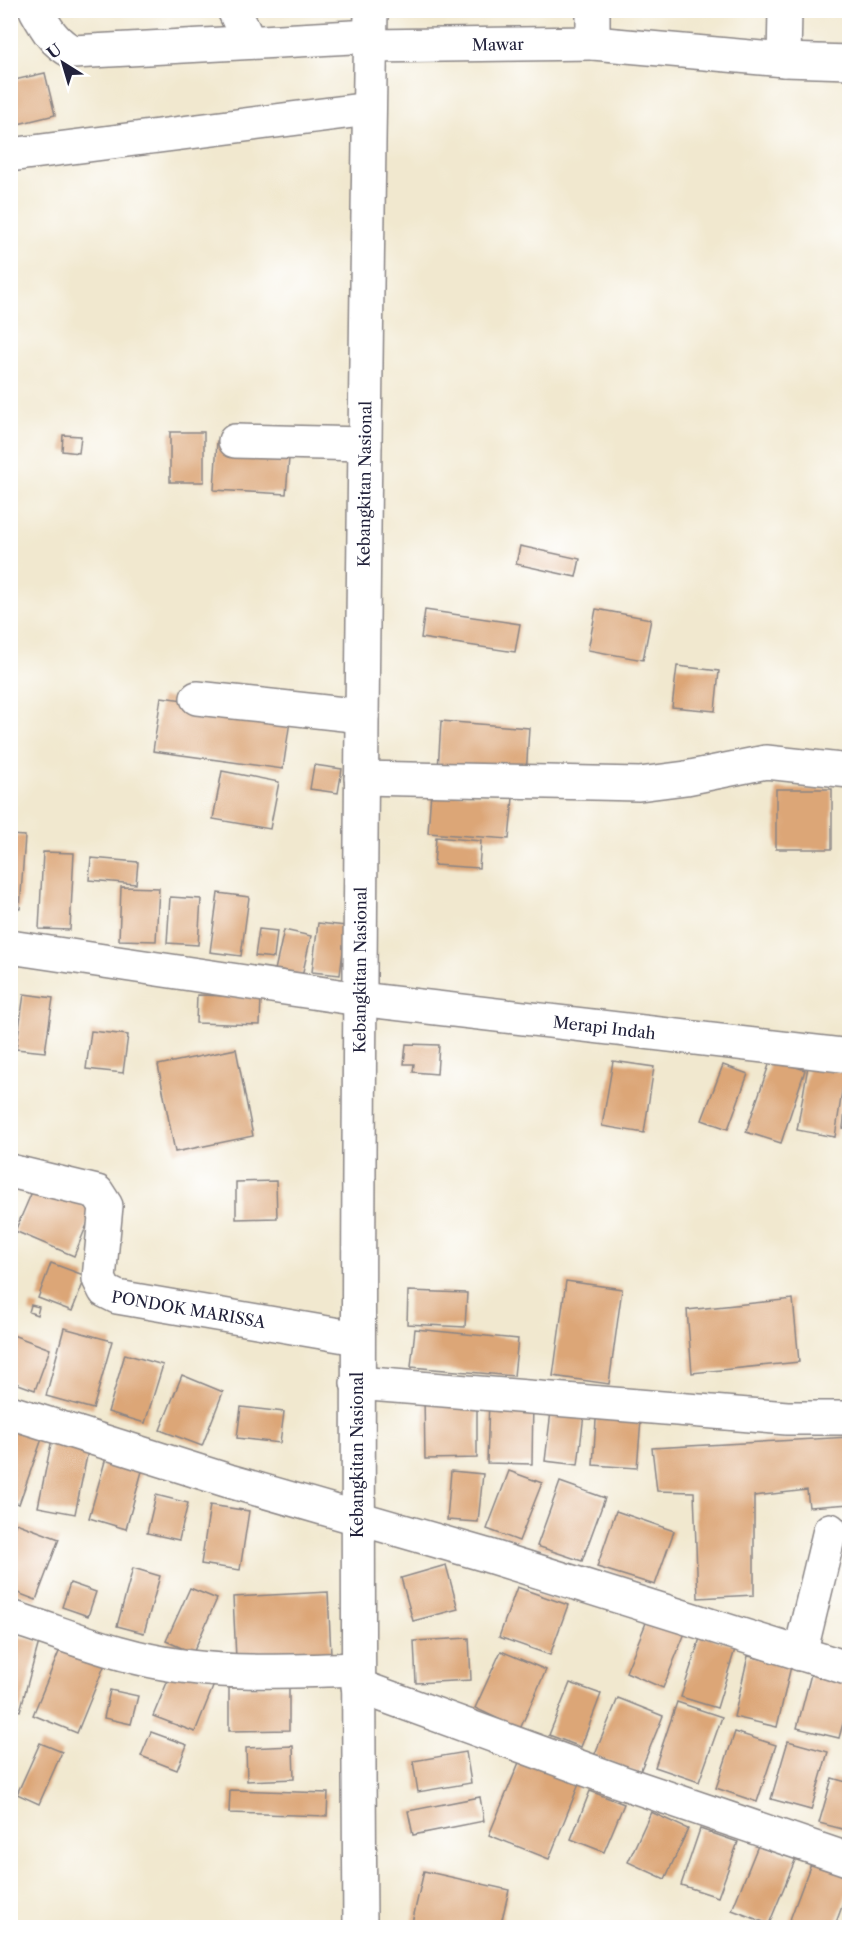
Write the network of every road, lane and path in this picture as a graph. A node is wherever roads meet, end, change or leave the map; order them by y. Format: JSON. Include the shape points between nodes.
{"nodes":[{"id":1,"x":36,"y":10,"type":"edge"},
{"id":2,"x":234,"y":10,"type":"edge"},
{"id":3,"x":593,"y":10,"type":"edge"},
{"id":4,"x":784,"y":10,"type":"edge"},
{"id":5,"x":371,"y":31,"type":"edge"},
{"id":6,"x":249,"y":42,"type":"junction"},
{"id":7,"x":593,"y":43,"type":"junction"},
{"id":8,"x":784,"y":60,"type":"junction"},
{"id":9,"x":849,"y":62,"type":"edge"},
{"id":10,"x":369,"y":109,"type":"junction"},
{"id":11,"x":10,"y":155,"type":"edge"},
{"id":12,"x":235,"y":441,"type":"dead end"},
{"id":13,"x":365,"y":444,"type":"junction"},
{"id":14,"x":197,"y":698,"type":"dead end"},
{"id":15,"x":362,"y":716,"type":"junction"},
{"id":16,"x":849,"y":771,"type":"edge"},
{"id":17,"x":361,"y":778,"type":"junction"},
{"id":18,"x":10,"y":947,"type":"edge"},
{"id":19,"x":359,"y":999,"type":"junction"},
{"id":20,"x":849,"y":1056,"type":"edge"},
{"id":21,"x":10,"y":1171,"type":"edge"},
{"id":22,"x":357,"y":1338,"type":"junction"},
{"id":23,"x":357,"y":1383,"type":"junction"},
{"id":24,"x":10,"y":1412,"type":"edge"},
{"id":25,"x":849,"y":1418,"type":"edge"},
{"id":26,"x":357,"y":1518,"type":"junction"},
{"id":27,"x":830,"y":1530,"type":"dead end"},
{"id":28,"x":10,"y":1617,"type":"edge"},
{"id":29,"x":800,"y":1654,"type":"junction"},
{"id":30,"x":849,"y":1669,"type":"edge"},
{"id":31,"x":358,"y":1677,"type":"junction"},
{"id":32,"x":849,"y":1860,"type":"edge"},
{"id":33,"x":360,"y":1928,"type":"edge"}],
"edges":[{"from":1,"to":6,"type":"street","name":"Mawar","via":[[50,35],[73,52]]},
{"from":2,"to":6,"type":"street"},
{"from":3,"to":7,"type":"street"},
{"from":4,"to":8,"type":"street"},
{"from":5,"to":6,"type":"street","name":"Mawar"},
{"from":5,"to":7,"type":"street","name":"Mawar"},
{"from":5,"to":10,"type":"street","name":"Kebangkitan Nasional"},
{"from":7,"to":8,"type":"street","name":"Mawar"},
{"from":8,"to":9,"type":"street","name":"Mawar"},
{"from":10,"to":11,"type":"street"},
{"from":10,"to":13,"type":"street","name":"Kebangkitan Nasional"},
{"from":12,"to":13,"type":"street"},
{"from":13,"to":15,"type":"street","name":"Kebangkitan Nasional"},
{"from":14,"to":15,"type":"street"},
{"from":15,"to":17,"type":"street","name":"Kebangkitan Nasional"},
{"from":16,"to":17,"type":"street","via":[[766,762],[639,784]]},
{"from":17,"to":19,"type":"street","name":"Kebangkitan Nasional"},
{"from":18,"to":19,"type":"street","name":"Merapi Indah"},
{"from":19,"to":20,"type":"street","name":"Merapi Indah"},
{"from":19,"to":22,"type":"street","name":"Kebangkitan Nasional"},
{"from":21,"to":22,"type":"street","name":"PONDOK MARISSA","via":[[97,1192],[106,1206],[99,1279],[105,1291],[117,1297]]},
{"from":22,"to":23,"type":"street","name":"Kebangkitan Nasional"},
{"from":23,"to":25,"type":"street","via":[[787,1418]]},
{"from":23,"to":26,"type":"street","name":"Kebangkitan Nasional"},
{"from":24,"to":26,"type":"street"},
{"from":26,"to":29,"type":"street"},
{"from":26,"to":31,"type":"street","name":"Kebangkitan Nasional"},
{"from":27,"to":29,"type":"street"},
{"from":28,"to":31,"type":"street","via":[[126,1655],[195,1667]]},
{"from":29,"to":30,"type":"street"},
{"from":31,"to":32,"type":"street","via":[[618,1781]]},
{"from":31,"to":33,"type":"street","name":"Kebangkitan Nasional"}]}
